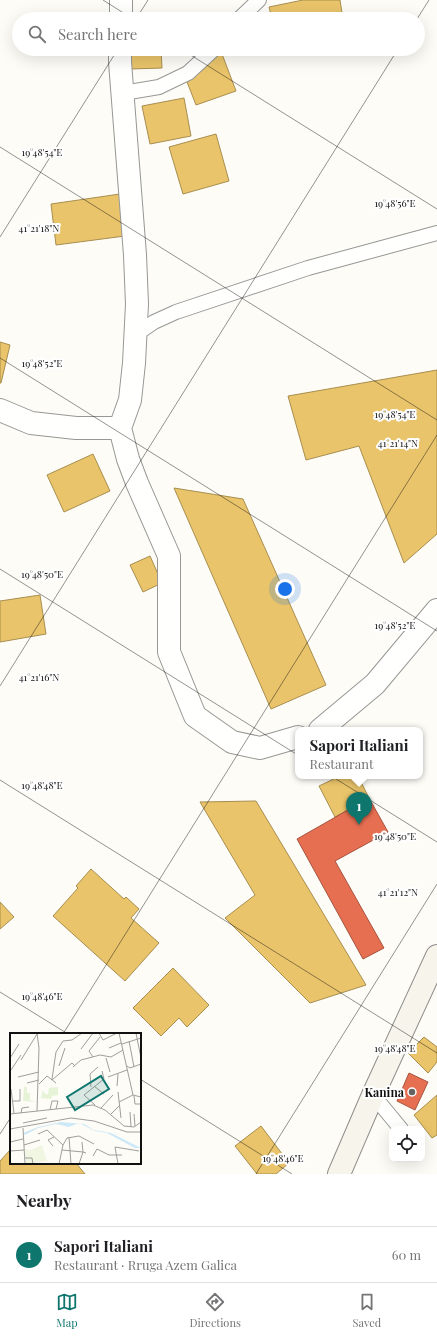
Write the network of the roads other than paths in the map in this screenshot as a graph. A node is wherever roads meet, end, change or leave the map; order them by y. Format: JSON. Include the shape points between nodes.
{"nodes":[{"id":1,"x":121,"y":0,"type":"edge"},
{"id":2,"x":259,"y":0,"type":"edge"},
{"id":3,"x":121,"y":12,"type":"edge"},
{"id":4,"x":246,"y":12,"type":"edge"},
{"id":5,"x":120,"y":56,"type":"edge"},
{"id":6,"x":206,"y":56,"type":"edge"},
{"id":7,"x":123,"y":93,"type":"junction"},
{"id":8,"x":437,"y":233,"type":"edge"},
{"id":9,"x":135,"y":335,"type":"junction"},
{"id":10,"x":0,"y":410,"type":"edge"},
{"id":11,"x":120,"y":428,"type":"junction"},
{"id":12,"x":437,"y":610,"type":"edge"},
{"id":13,"x":324,"y":727,"type":"edge"},
{"id":14,"x":295,"y":738,"type":"edge"},
{"id":15,"x":437,"y":956,"type":"edge"},
{"id":16,"x":373,"y":1095,"type":"junction"},
{"id":17,"x":398,"y":1126,"type":"edge"},
{"id":18,"x":339,"y":1174,"type":"edge"}],
"edges":[{"from":1,"to":3,"type":"street"},
{"from":2,"to":4,"type":"lane"},
{"from":5,"to":7,"type":"street"},
{"from":6,"to":7,"type":"lane","via":[[188,73],[159,87]]},
{"from":7,"to":9,"type":"street","via":[[135,255]]},
{"from":8,"to":9,"type":"lane","via":[[308,268],[176,312],[154,322]]},
{"from":9,"to":11,"type":"street","via":[[130,400]]},
{"from":10,"to":11,"type":"street","via":[[31,423],[76,428]]},
{"from":11,"to":14,"type":"street","via":[[136,483],[169,556],[169,652],[196,716],[232,742],[260,748]]},
{"from":12,"to":13,"type":"street","via":[[375,684]]},
{"from":15,"to":16,"type":"main road"},
{"from":16,"to":17,"type":"lane"},
{"from":16,"to":18,"type":"main road"}]}
